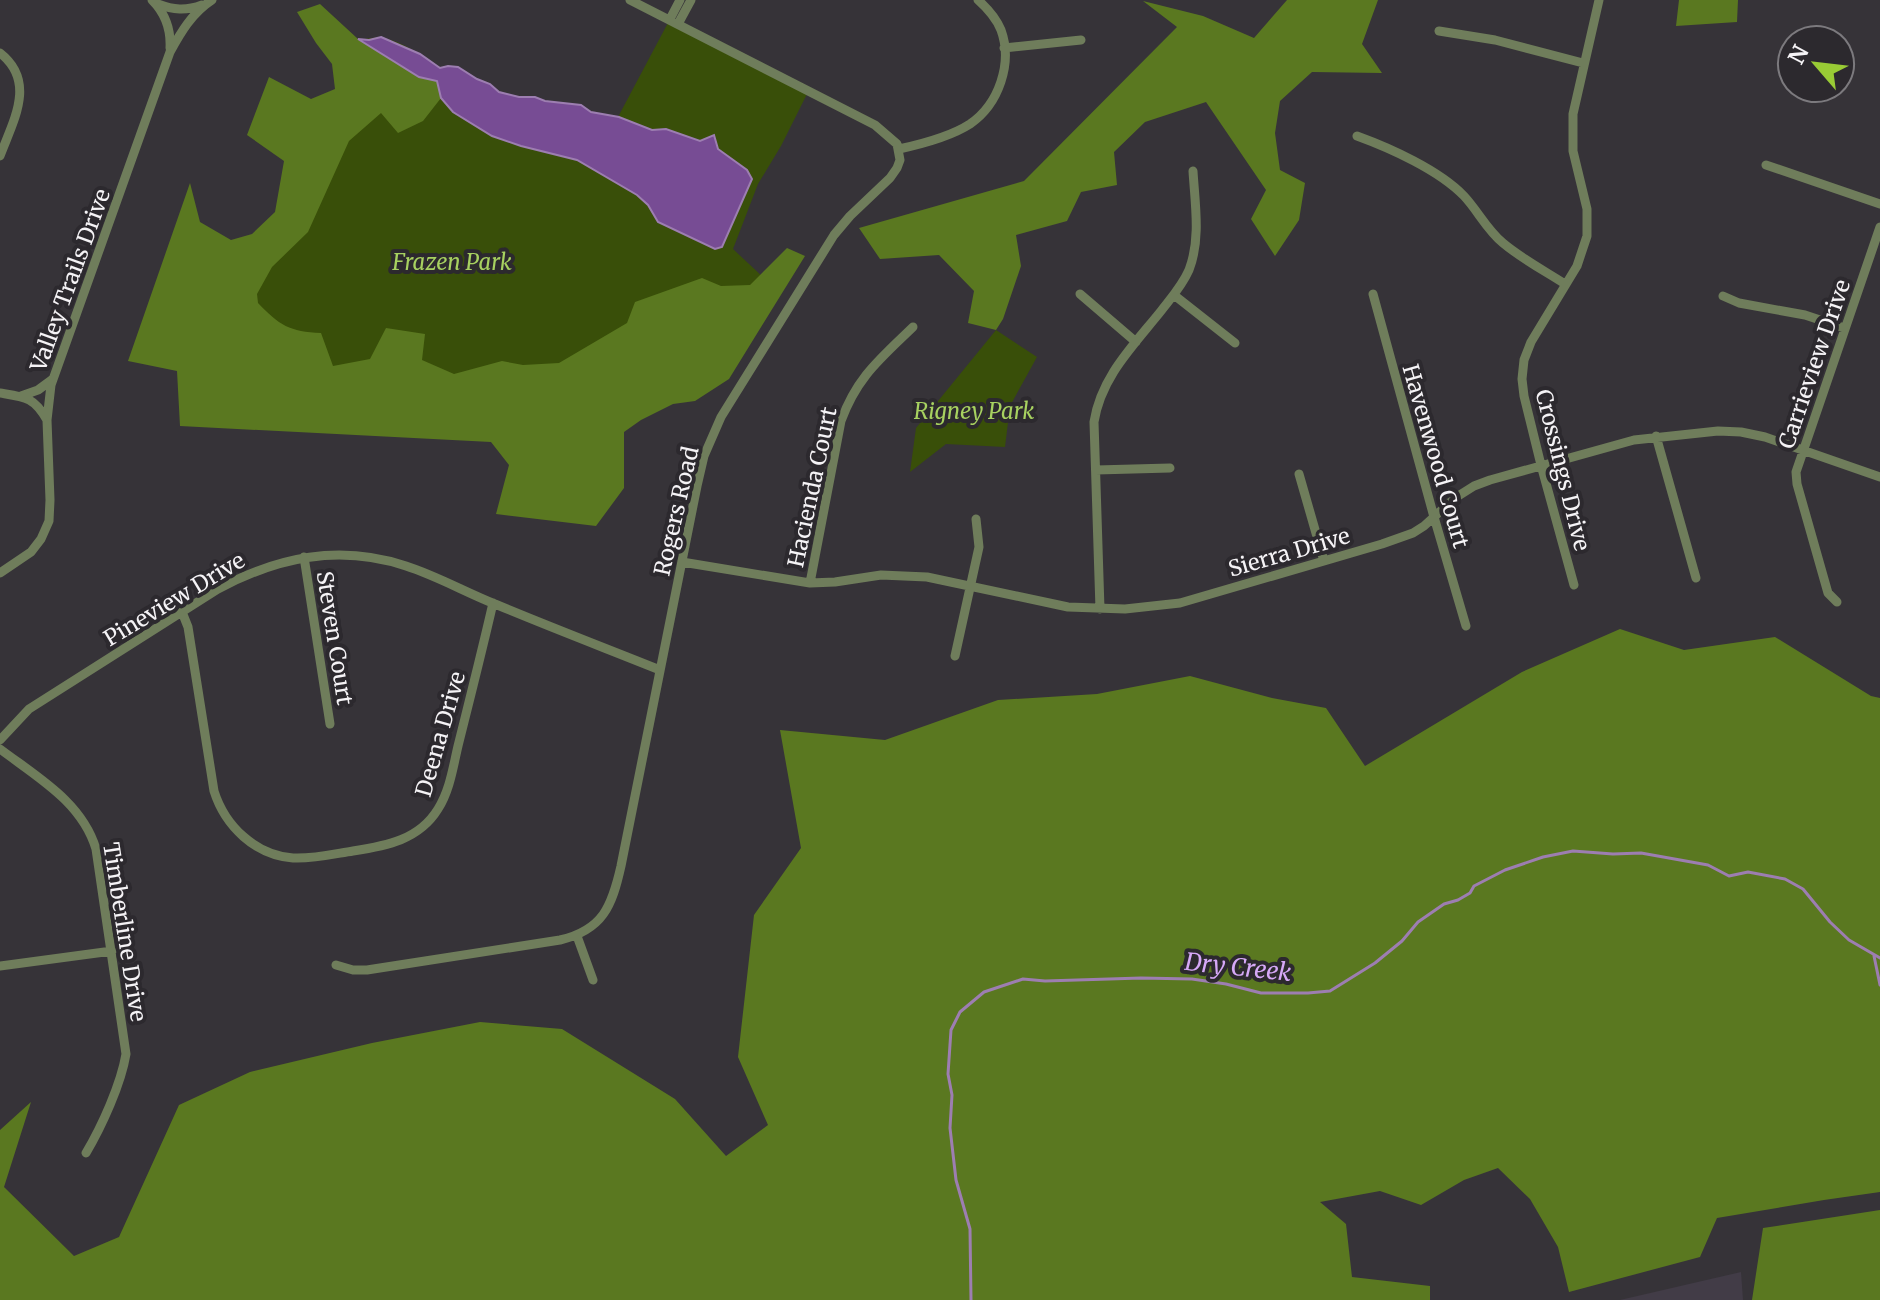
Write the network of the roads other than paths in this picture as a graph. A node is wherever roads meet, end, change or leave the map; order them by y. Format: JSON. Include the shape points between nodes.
{"nodes":[{"id":1,"x":630,"y":0,"type":"edge"},
{"id":2,"x":680,"y":0,"type":"edge"},
{"id":3,"x":691,"y":0,"type":"edge"},
{"id":4,"x":978,"y":0,"type":"edge"},
{"id":5,"x":1599,"y":0,"type":"edge"},
{"id":6,"x":154,"y":1,"type":"edge"},
{"id":7,"x":208,"y":2,"type":"edge"},
{"id":8,"x":674,"y":22,"type":"junction"},
{"id":9,"x":1439,"y":31,"type":"dead end"},
{"id":10,"x":1081,"y":40,"type":"dead end"},
{"id":11,"x":1004,"y":48,"type":"junction"},
{"id":12,"x":170,"y":52,"type":"junction"},
{"id":13,"x":0,"y":53,"type":"edge"},
{"id":14,"x":1583,"y":63,"type":"junction"},
{"id":15,"x":1357,"y":136,"type":"dead end"},
{"id":16,"x":899,"y":149,"type":"junction"},
{"id":17,"x":0,"y":156,"type":"edge"},
{"id":18,"x":1766,"y":165,"type":"dead end"},
{"id":19,"x":1193,"y":171,"type":"dead end"},
{"id":20,"x":1880,"y":204,"type":"edge"},
{"id":21,"x":1880,"y":227,"type":"edge"},
{"id":22,"x":1565,"y":284,"type":"junction"},
{"id":23,"x":1080,"y":294,"type":"dead end"},
{"id":24,"x":1373,"y":294,"type":"dead end"},
{"id":25,"x":1174,"y":295,"type":"junction"},
{"id":26,"x":1723,"y":296,"type":"dead end"},
{"id":27,"x":913,"y":327,"type":"dead end"},
{"id":28,"x":1844,"y":328,"type":"junction"},
{"id":29,"x":1136,"y":342,"type":"junction"},
{"id":30,"x":1235,"y":343,"type":"dead end"},
{"id":31,"x":53,"y":378,"type":"junction"},
{"id":32,"x":0,"y":393,"type":"edge"},
{"id":33,"x":21,"y":396,"type":"junction"},
{"id":34,"x":47,"y":420,"type":"junction"},
{"id":35,"x":1656,"y":436,"type":"junction"},
{"id":36,"x":1803,"y":451,"type":"junction"},
{"id":37,"x":1541,"y":465,"type":"junction"},
{"id":38,"x":1170,"y":468,"type":"dead end"},
{"id":39,"x":1096,"y":470,"type":"junction"},
{"id":40,"x":1299,"y":474,"type":"dead end"},
{"id":41,"x":1880,"y":477,"type":"edge"},
{"id":42,"x":1434,"y":517,"type":"junction"},
{"id":43,"x":976,"y":519,"type":"dead end"},
{"id":44,"x":304,"y":557,"type":"junction"},
{"id":45,"x":1324,"y":561,"type":"junction"},
{"id":46,"x":682,"y":562,"type":"junction"},
{"id":47,"x":0,"y":573,"type":"edge"},
{"id":48,"x":1696,"y":578,"type":"dead end"},
{"id":49,"x":810,"y":583,"type":"junction"},
{"id":50,"x":1574,"y":585,"type":"dead end"},
{"id":51,"x":971,"y":587,"type":"junction"},
{"id":52,"x":1837,"y":602,"type":"dead end"},
{"id":53,"x":493,"y":603,"type":"junction"},
{"id":54,"x":1100,"y":609,"type":"junction"},
{"id":55,"x":182,"y":612,"type":"junction"},
{"id":56,"x":1466,"y":626,"type":"dead end"},
{"id":57,"x":955,"y":656,"type":"dead end"},
{"id":58,"x":660,"y":670,"type":"junction"},
{"id":59,"x":330,"y":724,"type":"dead end"},
{"id":60,"x":0,"y":740,"type":"edge"},
{"id":61,"x":0,"y":749,"type":"edge"},
{"id":62,"x":577,"y":936,"type":"junction"},
{"id":63,"x":112,"y":951,"type":"junction"},
{"id":64,"x":336,"y":965,"type":"dead end"},
{"id":65,"x":0,"y":966,"type":"edge"},
{"id":66,"x":593,"y":980,"type":"dead end"},
{"id":67,"x":86,"y":1153,"type":"dead end"}],
"edges":[{"from":1,"to":8,"type":"street"},
{"from":2,"to":8,"type":"street"},
{"from":3,"to":8,"type":"street"},
{"from":4,"to":11,"type":"street","via":[[997,22]]},
{"from":5,"to":14,"type":"street","name":"Crossings Drive"},
{"from":6,"to":7,"type":"street","via":[[184,10]]},
{"from":6,"to":12,"type":"street","via":[[168,24]]},
{"from":7,"to":12,"type":"street","name":"Valley Trails Drive","via":[[183,28]]},
{"from":8,"to":16,"type":"street","via":[[859,115],[884,131]]},
{"from":9,"to":14,"type":"street"},
{"from":10,"to":11,"type":"street"},
{"from":11,"to":16,"type":"street","via":[[1002,77],[980,116],[950,134]]},
{"from":12,"to":31,"type":"street","name":"Valley Trails Drive"},
{"from":13,"to":17,"type":"street","via":[[14,66],[21,93]]},
{"from":14,"to":22,"type":"street","name":"Crossings Drive","via":[[1572,137],[1587,209],[1587,236]]},
{"from":15,"to":22,"type":"street","via":[[1405,156],[1448,183],[1506,246]]},
{"from":16,"to":46,"type":"street","name":"Rogers Road","via":[[900,160],[890,178],[834,235],[721,417],[704,456]]},
{"from":18,"to":20,"type":"street"},
{"from":19,"to":25,"type":"street","via":[[1196,238],[1189,269]]},
{"from":21,"to":28,"type":"street","name":"Carrieview Drive"},
{"from":22,"to":37,"type":"street","name":"Crossings Drive","via":[[1524,360],[1524,396]]},
{"from":23,"to":29,"type":"street"},
{"from":24,"to":42,"type":"street","name":"Havenwood Court"},
{"from":25,"to":29,"type":"street"},
{"from":25,"to":30,"type":"street"},
{"from":26,"to":28,"type":"street"},
{"from":27,"to":49,"type":"street","name":"Hacienda Court","via":[[862,379],[846,407]]},
{"from":28,"to":36,"type":"street","name":"Carrieview Drive"},
{"from":29,"to":39,"type":"street","via":[[1113,371],[1096,410]]},
{"from":31,"to":33,"type":"street"},
{"from":31,"to":34,"type":"street","name":"Valley Trails Drive"},
{"from":32,"to":33,"type":"street"},
{"from":33,"to":34,"type":"street","via":[[39,406]]},
{"from":34,"to":47,"type":"street","name":"Valley Trails Drive","via":[[49,521],[31,552]]},
{"from":35,"to":36,"type":"street","name":"Sierra Drive","via":[[1741,432]]},
{"from":35,"to":37,"type":"street","name":"Sierra Drive"},
{"from":35,"to":48,"type":"street"},
{"from":36,"to":41,"type":"street","name":"Sierra Drive"},
{"from":36,"to":52,"type":"street","name":"Carrieview Drive","via":[[1797,484],[1828,593]]},
{"from":37,"to":42,"type":"street","name":"Sierra Drive","via":[[1474,486]]},
{"from":37,"to":50,"type":"street","name":"Crossings Drive"},
{"from":38,"to":39,"type":"street"},
{"from":39,"to":54,"type":"street"},
{"from":40,"to":45,"type":"street"},
{"from":42,"to":45,"type":"street","name":"Sierra Drive","via":[[1403,537]]},
{"from":42,"to":56,"type":"street","name":"Havenwood Court"},
{"from":43,"to":51,"type":"street","via":[[979,547]]},
{"from":44,"to":53,"type":"street","name":"Pineview Drive","via":[[346,555],[387,561]]},
{"from":44,"to":55,"type":"street","name":"Pineview Drive","via":[[241,577]]},
{"from":44,"to":59,"type":"street","name":"Steven Court"},
{"from":45,"to":54,"type":"street","name":"Sierra Drive","via":[[1180,603]]},
{"from":46,"to":49,"type":"street","name":"Sierra Drive"},
{"from":46,"to":58,"type":"street","name":"Rogers Road"},
{"from":49,"to":51,"type":"street","name":"Sierra Drive","via":[[898,575]]},
{"from":51,"to":54,"type":"street","name":"Sierra Drive"},
{"from":51,"to":57,"type":"street"},
{"from":53,"to":55,"type":"street","name":"Deena Drive","via":[[449,783],[436,812],[416,832],[392,844],[292,858],[244,838],[217,801]]},
{"from":53,"to":58,"type":"street","name":"Pineview Drive"},
{"from":55,"to":60,"type":"street","name":"Pineview Drive","via":[[29,709]]},
{"from":58,"to":62,"type":"street","name":"Rogers Road","via":[[616,886],[599,920]]},
{"from":61,"to":63,"type":"street","name":"Timberline Drive","via":[[55,791],[86,824],[96,849]]},
{"from":62,"to":64,"type":"street","via":[[367,970]]},
{"from":62,"to":66,"type":"street"},
{"from":63,"to":65,"type":"street"},
{"from":63,"to":67,"type":"street","name":"Timberline Drive","via":[[126,1054]]}]}
